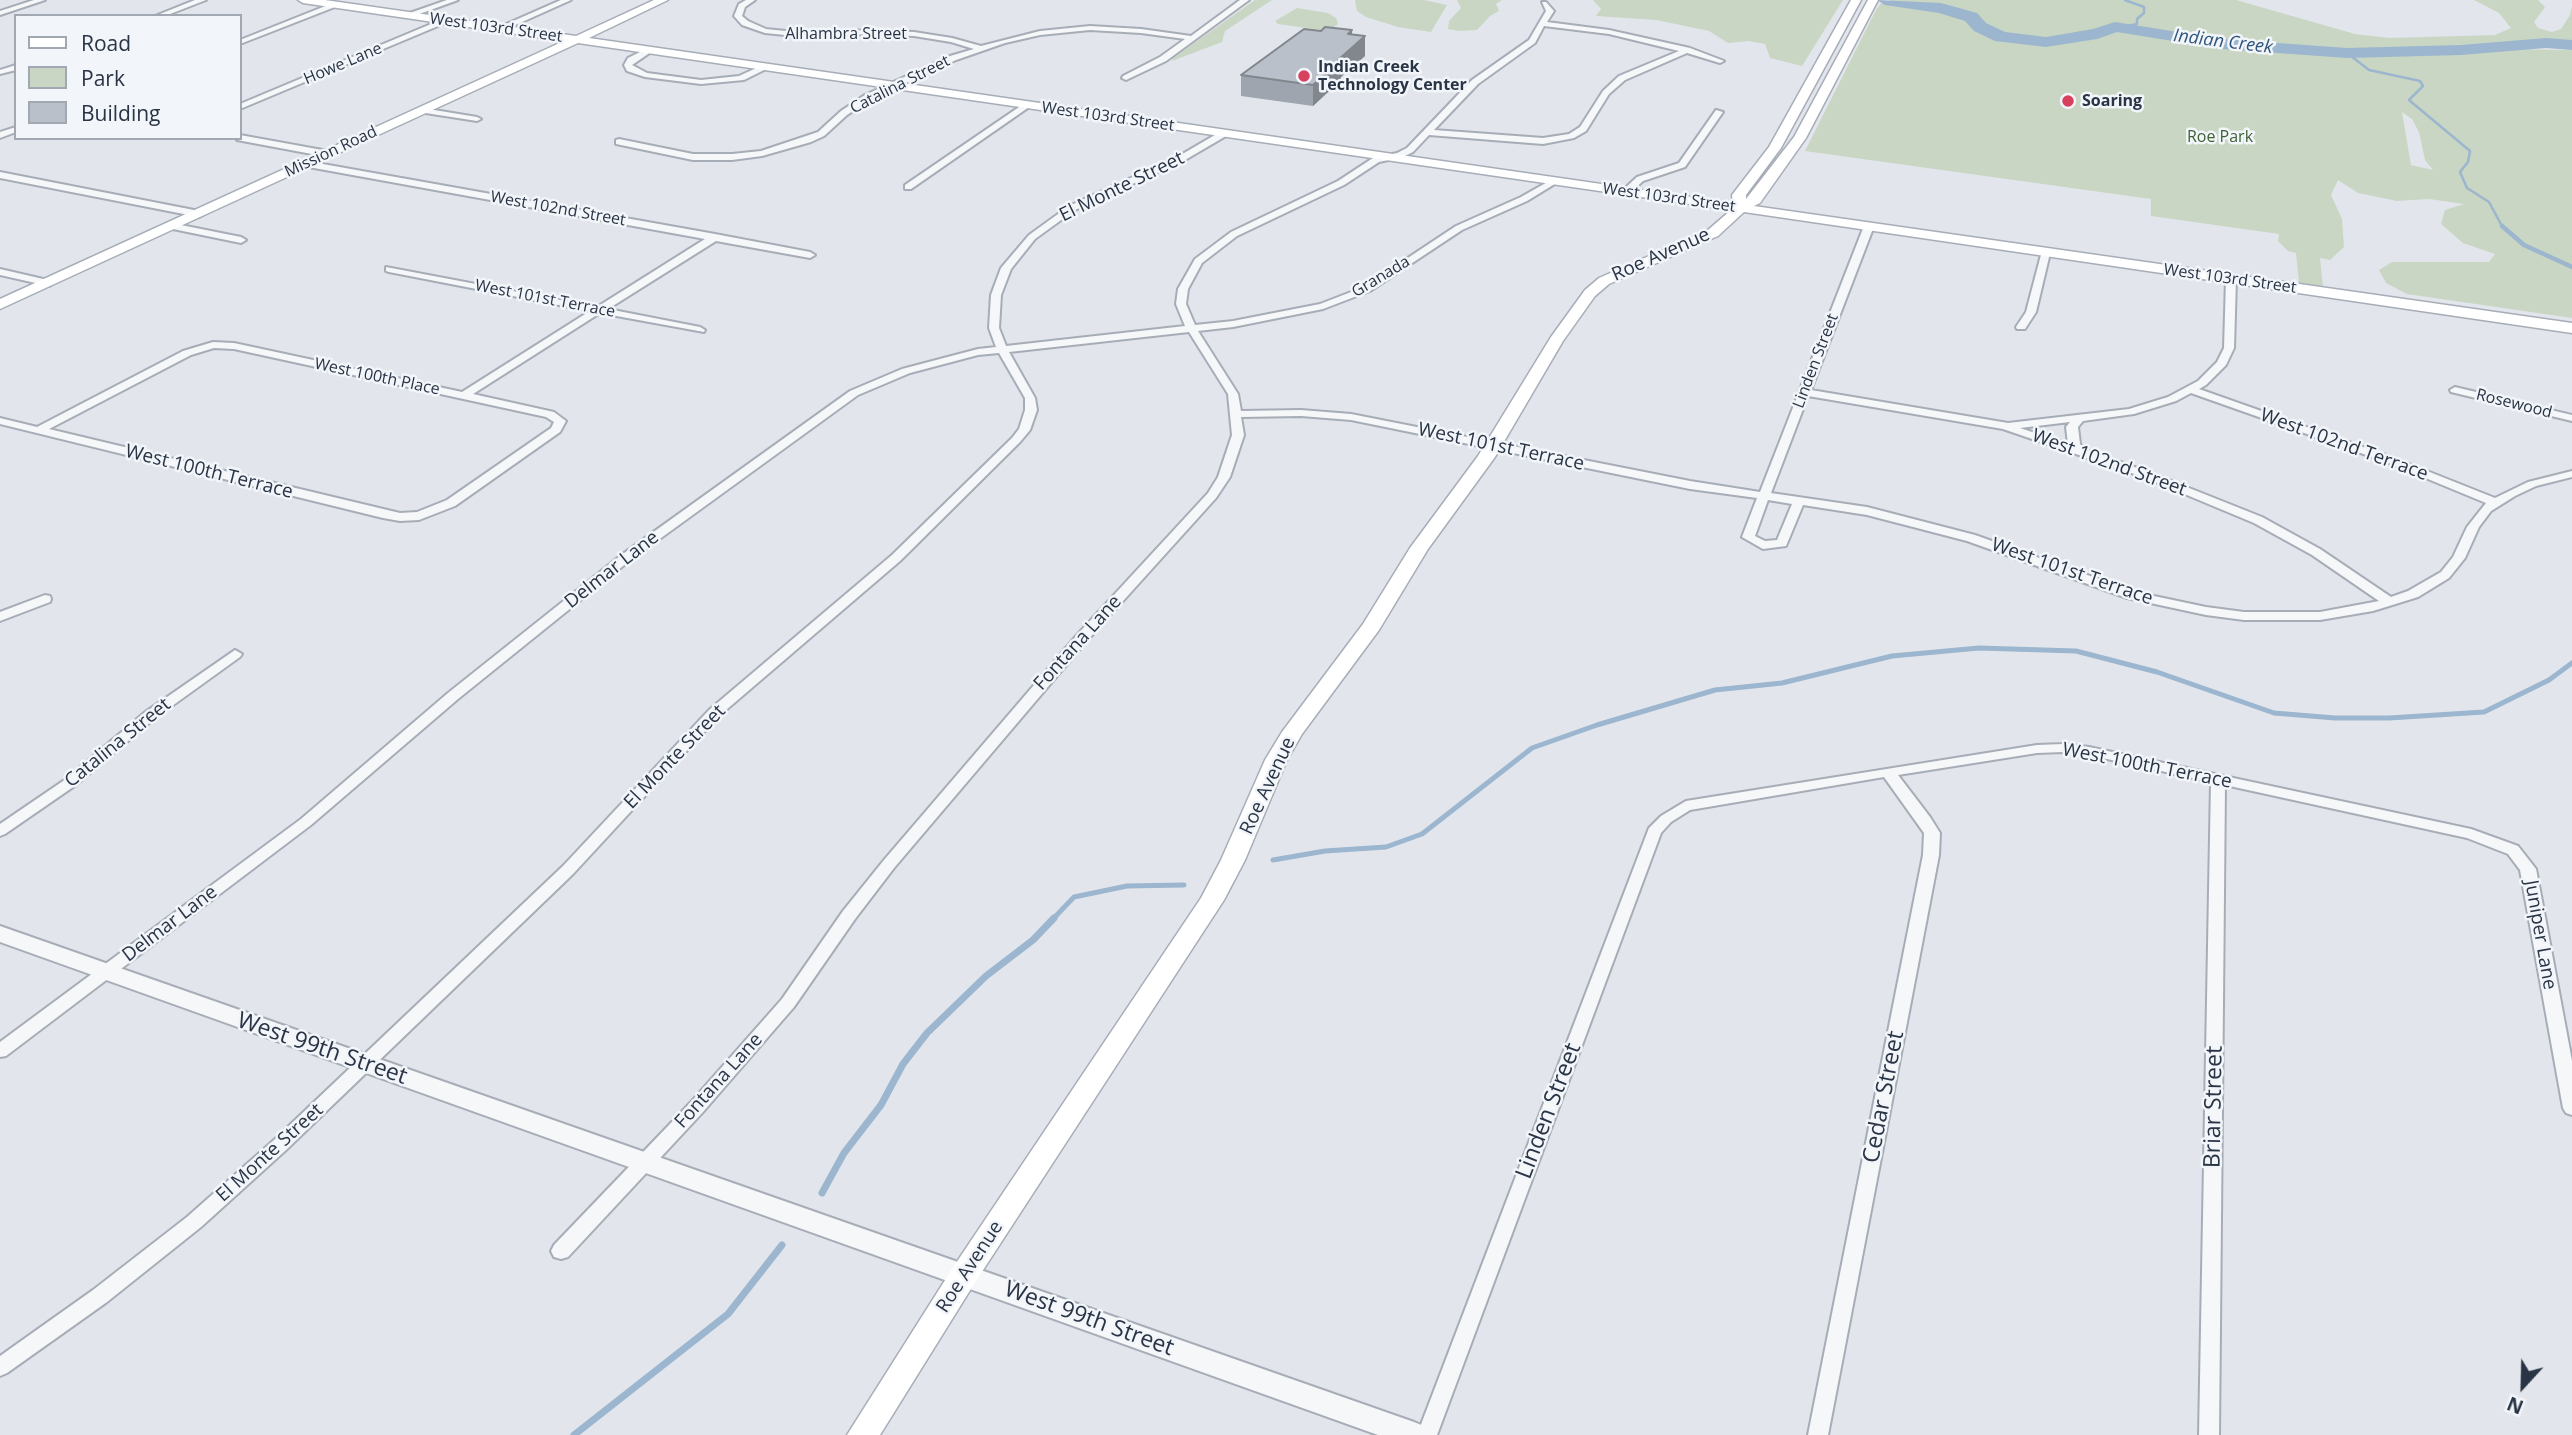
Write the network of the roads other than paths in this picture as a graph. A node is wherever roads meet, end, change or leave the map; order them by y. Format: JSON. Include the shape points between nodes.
{"nodes":[{"id":1,"x":41,"y":0,"type":"edge"},
{"id":2,"x":202,"y":0,"type":"edge"},
{"id":3,"x":303,"y":0,"type":"edge"},
{"id":4,"x":454,"y":0,"type":"edge"},
{"id":5,"x":567,"y":0,"type":"edge"},
{"id":6,"x":663,"y":0,"type":"edge"},
{"id":7,"x":751,"y":0,"type":"edge"},
{"id":8,"x":1230,"y":0,"type":"edge"},
{"id":9,"x":1244,"y":1,"type":"edge"},
{"id":10,"x":1544,"y":3,"type":"dead end"},
{"id":11,"x":1854,"y":3,"type":"edge"},
{"id":12,"x":1871,"y":4,"type":"edge"},
{"id":13,"x":336,"y":5,"type":"junction"},
{"id":14,"x":0,"y":13,"type":"edge"},
{"id":15,"x":164,"y":14,"type":"edge"},
{"id":16,"x":408,"y":15,"type":"junction"},
{"id":17,"x":446,"y":21,"type":"junction"},
{"id":18,"x":1544,"y":24,"type":"junction"},
{"id":19,"x":499,"y":29,"type":"junction"},
{"id":20,"x":1191,"y":38,"type":"junction"},
{"id":21,"x":574,"y":40,"type":"junction"},
{"id":22,"x":242,"y":41,"type":"edge"},
{"id":23,"x":980,"y":48,"type":"junction"},
{"id":24,"x":648,"y":50,"type":"junction"},
{"id":25,"x":1687,"y":51,"type":"junction"},
{"id":26,"x":1720,"y":61,"type":"dead end"},
{"id":27,"x":1819,"y":66,"type":"junction"},
{"id":28,"x":766,"y":67,"type":"junction"},
{"id":29,"x":1836,"y":69,"type":"junction"},
{"id":30,"x":1126,"y":78,"type":"dead end"},
{"id":31,"x":892,"y":85,"type":"junction"},
{"id":32,"x":1028,"y":105,"type":"junction"},
{"id":33,"x":242,"y":106,"type":"edge"},
{"id":34,"x":422,"y":110,"type":"junction"},
{"id":35,"x":1719,"y":112,"type":"dead end"},
{"id":36,"x":477,"y":119,"type":"dead end"},
{"id":37,"x":1428,"y":132,"type":"junction"},
{"id":38,"x":1223,"y":134,"type":"junction"},
{"id":39,"x":242,"y":138,"type":"edge"},
{"id":40,"x":619,"y":142,"type":"dead end"},
{"id":41,"x":328,"y":154,"type":"junction"},
{"id":42,"x":1389,"y":158,"type":"junction"},
{"id":43,"x":306,"y":164,"type":"junction"},
{"id":44,"x":0,"y":175,"type":"edge"},
{"id":45,"x":1555,"y":182,"type":"junction"},
{"id":46,"x":908,"y":187,"type":"dead end"},
{"id":47,"x":1626,"y":192,"type":"junction"},
{"id":48,"x":1741,"y":208,"type":"junction"},
{"id":49,"x":198,"y":214,"type":"junction"},
{"id":50,"x":171,"y":226,"type":"junction"},
{"id":51,"x":1869,"y":226,"type":"junction"},
{"id":52,"x":715,"y":237,"type":"junction"},
{"id":53,"x":241,"y":240,"type":"dead end"},
{"id":54,"x":2045,"y":253,"type":"junction"},
{"id":55,"x":810,"y":255,"type":"dead end"},
{"id":56,"x":389,"y":269,"type":"dead end"},
{"id":57,"x":0,"y":272,"type":"edge"},
{"id":58,"x":2231,"y":279,"type":"junction"},
{"id":59,"x":49,"y":283,"type":"junction"},
{"id":60,"x":0,"y":305,"type":"edge"},
{"id":61,"x":599,"y":310,"type":"junction"},
{"id":62,"x":2021,"y":327,"type":"dead end"},
{"id":63,"x":1191,"y":328,"type":"junction"},
{"id":64,"x":2572,"y":328,"type":"edge"},
{"id":65,"x":700,"y":330,"type":"dead end"},
{"id":66,"x":1002,"y":349,"type":"junction"},
{"id":67,"x":2191,"y":390,"type":"junction"},
{"id":68,"x":2455,"y":390,"type":"dead end"},
{"id":69,"x":1804,"y":392,"type":"junction"},
{"id":70,"x":464,"y":395,"type":"junction"},
{"id":71,"x":1238,"y":414,"type":"junction"},
{"id":72,"x":2080,"y":418,"type":"junction"},
{"id":73,"x":2572,"y":418,"type":"edge"},
{"id":74,"x":0,"y":421,"type":"edge"},
{"id":75,"x":2005,"y":426,"type":"junction"},
{"id":76,"x":39,"y":430,"type":"junction"},
{"id":77,"x":1492,"y":447,"type":"junction"},
{"id":78,"x":2079,"y":451,"type":"junction"},
{"id":79,"x":2572,"y":474,"type":"edge"},
{"id":80,"x":1763,"y":495,"type":"junction"},
{"id":81,"x":1799,"y":501,"type":"junction"},
{"id":82,"x":2496,"y":503,"type":"junction"},
{"id":83,"x":419,"y":516,"type":"joint"},
{"id":84,"x":46,"y":599,"type":"dead end"},
{"id":85,"x":2390,"y":602,"type":"junction"},
{"id":86,"x":0,"y":617,"type":"edge"},
{"id":87,"x":235,"y":654,"type":"dead end"},
{"id":88,"x":1888,"y":772,"type":"junction"},
{"id":89,"x":2218,"y":779,"type":"junction"},
{"id":90,"x":1693,"y":805,"type":"joint"},
{"id":91,"x":0,"y":831,"type":"edge"},
{"id":92,"x":2513,"y":850,"type":"joint"},
{"id":93,"x":0,"y":934,"type":"edge"},
{"id":94,"x":107,"y":971,"type":"junction"},
{"id":95,"x":0,"y":1051,"type":"edge"},
{"id":96,"x":366,"y":1064,"type":"junction"},
{"id":97,"x":2572,"y":1108,"type":"edge"},
{"id":98,"x":644,"y":1163,"type":"junction"},
{"id":99,"x":561,"y":1251,"type":"dead end"},
{"id":100,"x":964,"y":1275,"type":"junction"},
{"id":101,"x":0,"y":1367,"type":"edge"},
{"id":102,"x":863,"y":1435,"type":"edge"},
{"id":103,"x":1415,"y":1435,"type":"edge"},
{"id":104,"x":1427,"y":1435,"type":"edge"},
{"id":105,"x":1818,"y":1435,"type":"edge"},
{"id":106,"x":2209,"y":1435,"type":"edge"}],
"edges":[{"from":1,"to":14,"type":"street"},
{"from":2,"to":15,"type":"street"},
{"from":3,"to":13,"type":"main road","name":"West 103rd Street"},
{"from":4,"to":16,"type":"street"},
{"from":5,"to":19,"type":"street"},
{"from":6,"to":21,"type":"main road","name":"Mission Road"},
{"from":7,"to":23,"type":"street","name":"Alhambra Street","via":[[738,16],[765,31],[914,34]]},
{"from":8,"to":9,"type":"street"},
{"from":9,"to":20,"type":"street"},
{"from":10,"to":18,"type":"street","via":[[1550,11]]},
{"from":11,"to":27,"type":"main road","name":"Roe Avenue"},
{"from":12,"to":29,"type":"main road","name":"Roe Avenue"},
{"from":13,"to":16,"type":"main road","name":"West 103rd Street"},
{"from":13,"to":22,"type":"street"},
{"from":16,"to":17,"type":"main road","name":"West 103rd Street"},
{"from":17,"to":19,"type":"main road","name":"West 103rd Street"},
{"from":17,"to":33,"type":"street","name":"Howe Lane"},
{"from":18,"to":25,"type":"street","via":[[1609,32]]},
{"from":18,"to":37,"type":"street","name":"Fontana Lane","via":[[1532,41],[1475,82]]},
{"from":19,"to":21,"type":"main road","name":"West 103rd Street"},
{"from":20,"to":23,"type":"street","name":"Catalina Street","via":[[1110,28],[1077,29],[1027,35]]},
{"from":20,"to":30,"type":"street"},
{"from":21,"to":24,"type":"main road","name":"West 103rd Street"},
{"from":21,"to":34,"type":"main road","name":"Mission Road"},
{"from":23,"to":31,"type":"street","name":"Catalina Street"},
{"from":24,"to":28,"type":"main road","name":"West 103rd Street"},
{"from":24,"to":28,"type":"street","name":"West 103rd Street","via":[[631,60],[631,69],[701,82],[740,78]]},
{"from":25,"to":26,"type":"street"},
{"from":25,"to":37,"type":"street","via":[[1622,78],[1583,128],[1571,136],[1543,141]]},
{"from":27,"to":29,"type":"main road"},
{"from":27,"to":48,"type":"main road","name":"Roe Avenue","via":[[1775,149],[1739,194]]},
{"from":28,"to":31,"type":"main road","name":"West 103rd Street"},
{"from":29,"to":48,"type":"main road","name":"Roe Avenue","via":[[1795,147],[1755,200]]},
{"from":31,"to":32,"type":"main road","name":"West 103rd Street"},
{"from":31,"to":40,"type":"street","name":"Catalina Street","via":[[858,103],[821,134],[762,153],[693,158]]},
{"from":32,"to":38,"type":"main road","name":"West 103rd Street"},
{"from":32,"to":46,"type":"street"},
{"from":34,"to":36,"type":"street"},
{"from":34,"to":41,"type":"main road","name":"Mission Road"},
{"from":35,"to":47,"type":"street","via":[[1682,165],[1640,178]]},
{"from":37,"to":42,"type":"street","name":"Fontana Lane","via":[[1410,150]]},
{"from":38,"to":42,"type":"main road","name":"West 103rd Street"},
{"from":38,"to":66,"type":"street","name":"El Monte Street","via":[[1182,158],[1072,208],[1031,237],[1000,280],[993,313]]},
{"from":39,"to":41,"type":"street"},
{"from":41,"to":43,"type":"main road","name":"Mission Road"},
{"from":42,"to":45,"type":"main road","name":"West 103rd Street"},
{"from":42,"to":63,"type":"street","name":"Fontana Lane","via":[[1376,160],[1341,183],[1213,248],[1198,261],[1183,289],[1181,304]]},
{"from":43,"to":49,"type":"main road","name":"Mission Road"},
{"from":43,"to":52,"type":"street","name":"West 102nd Street"},
{"from":44,"to":49,"type":"street"},
{"from":45,"to":47,"type":"main road","name":"West 103rd Street"},
{"from":45,"to":63,"type":"street","name":"Granada","via":[[1459,228],[1382,280],[1346,298],[1276,318]]},
{"from":47,"to":48,"type":"main road","name":"West 103rd Street"},
{"from":48,"to":51,"type":"main road","name":"West 103rd Street"},
{"from":48,"to":77,"type":"main road","name":"Roe Avenue","via":[[1713,233],[1618,273],[1590,293],[1536,369]]},
{"from":49,"to":50,"type":"main road","name":"Mission Road"},
{"from":50,"to":53,"type":"street"},
{"from":50,"to":59,"type":"main road","name":"Mission Road"},
{"from":51,"to":54,"type":"main road","name":"West 103rd Street"},
{"from":51,"to":69,"type":"street","name":"Linden Street"},
{"from":52,"to":55,"type":"street","name":"West 102nd Street"},
{"from":52,"to":61,"type":"street"},
{"from":54,"to":58,"type":"main road","name":"West 103rd Street"},
{"from":54,"to":62,"type":"street","via":[[2031,312]]},
{"from":56,"to":61,"type":"street","name":"West 101st Terrace"},
{"from":57,"to":59,"type":"street"},
{"from":58,"to":64,"type":"main road","name":"West 103rd Street"},
{"from":58,"to":67,"type":"street","via":[[2228,348],[2222,363]]},
{"from":59,"to":60,"type":"main road","name":"Mission Road"},
{"from":61,"to":65,"type":"street","name":"West 101st Terrace"},
{"from":61,"to":70,"type":"street"},
{"from":63,"to":66,"type":"street","name":"Delmar Lane"},
{"from":63,"to":71,"type":"street","name":"Fontana Lane","via":[[1233,394]]},
{"from":66,"to":94,"type":"street","name":"Delmar Lane","via":[[906,371],[837,404],[625,559],[453,696],[306,822]]},
{"from":66,"to":96,"type":"street","name":"El Monte Street","via":[[1031,404],[1030,417],[1016,440],[896,558],[704,723],[577,861]]},
{"from":67,"to":72,"type":"street","via":[[2141,409]]},
{"from":67,"to":82,"type":"street","name":"West 102nd Terrace","via":[[2393,461]]},
{"from":68,"to":73,"type":"street","name":"Rosewood"},
{"from":69,"to":75,"type":"street","name":"West 102nd Street"},
{"from":69,"to":80,"type":"street","name":"Linden Street"},
{"from":70,"to":76,"type":"street","name":"West 100th Place","via":[[213,345],[187,353]]},
{"from":70,"to":83,"type":"street","name":"West 100th Place","via":[[550,414],[560,421],[556,430],[451,503]]},
{"from":71,"to":77,"type":"street","name":"West 101st Terrace","via":[[1351,417]]},
{"from":71,"to":98,"type":"street","name":"Fontana Lane","via":[[1234,453],[1212,495],[1021,708],[857,905],[788,1003]]},
{"from":72,"to":75,"type":"street"},
{"from":72,"to":78,"type":"street","via":[[2072,427]]},
{"from":74,"to":76,"type":"street","name":"West 100th Terrace"},
{"from":75,"to":78,"type":"street","name":"West 102nd Street"},
{"from":76,"to":83,"type":"street","name":"West 100th Terrace","via":[[383,514]]},
{"from":77,"to":80,"type":"street","name":"West 101st Terrace"},
{"from":77,"to":100,"type":"main road","name":"Roe Avenue","via":[[1419,548],[1365,636],[1293,732],[1212,900]]},
{"from":78,"to":85,"type":"street","name":"West 102nd Street","via":[[2258,520]]},
{"from":79,"to":82,"type":"street","via":[[2532,484]]},
{"from":80,"to":81,"type":"street","name":"West 101st Terrace"},
{"from":80,"to":81,"type":"street","via":[[1748,537],[1763,545],[1782,543]]},
{"from":81,"to":85,"type":"street","name":"West 101st Terrace","via":[[1919,523],[2132,595],[2206,611],[2288,618],[2357,611]]},
{"from":82,"to":85,"type":"street","name":"West 101st Terrace","via":[[2478,519],[2445,575]]},
{"from":84,"to":86,"type":"street"},
{"from":87,"to":91,"type":"street","name":"Catalina Street","via":[[149,716],[71,782]]},
{"from":88,"to":89,"type":"street","name":"West 100th Terrace","via":[[2063,748]]},
{"from":88,"to":90,"type":"street","name":"West 100th Terrace"},
{"from":88,"to":105,"type":"street","name":"Cedar Street","via":[[1926,820],[1932,833],[1931,855]]},
{"from":89,"to":92,"type":"street","name":"West 100th Terrace","via":[[2471,834]]},
{"from":89,"to":106,"type":"street","name":"Briar Street"},
{"from":90,"to":104,"type":"street","name":"Linden Street","via":[[1666,818],[1654,831]]},
{"from":92,"to":97,"type":"street","name":"Juniper Lane","via":[[2528,869]]},
{"from":93,"to":94,"type":"street","name":"West 99th Street"},
{"from":94,"to":95,"type":"street","name":"Delmar Lane"},
{"from":94,"to":96,"type":"street","name":"West 99th Street"},
{"from":96,"to":98,"type":"street","name":"West 99th Street"},
{"from":96,"to":101,"type":"street","name":"El Monte Street","via":[[194,1222]]},
{"from":98,"to":99,"type":"street"},
{"from":98,"to":100,"type":"street","name":"West 99th Street"},
{"from":100,"to":102,"type":"main road","name":"Roe Avenue"},
{"from":100,"to":103,"type":"street","name":"West 99th Street"}]}
